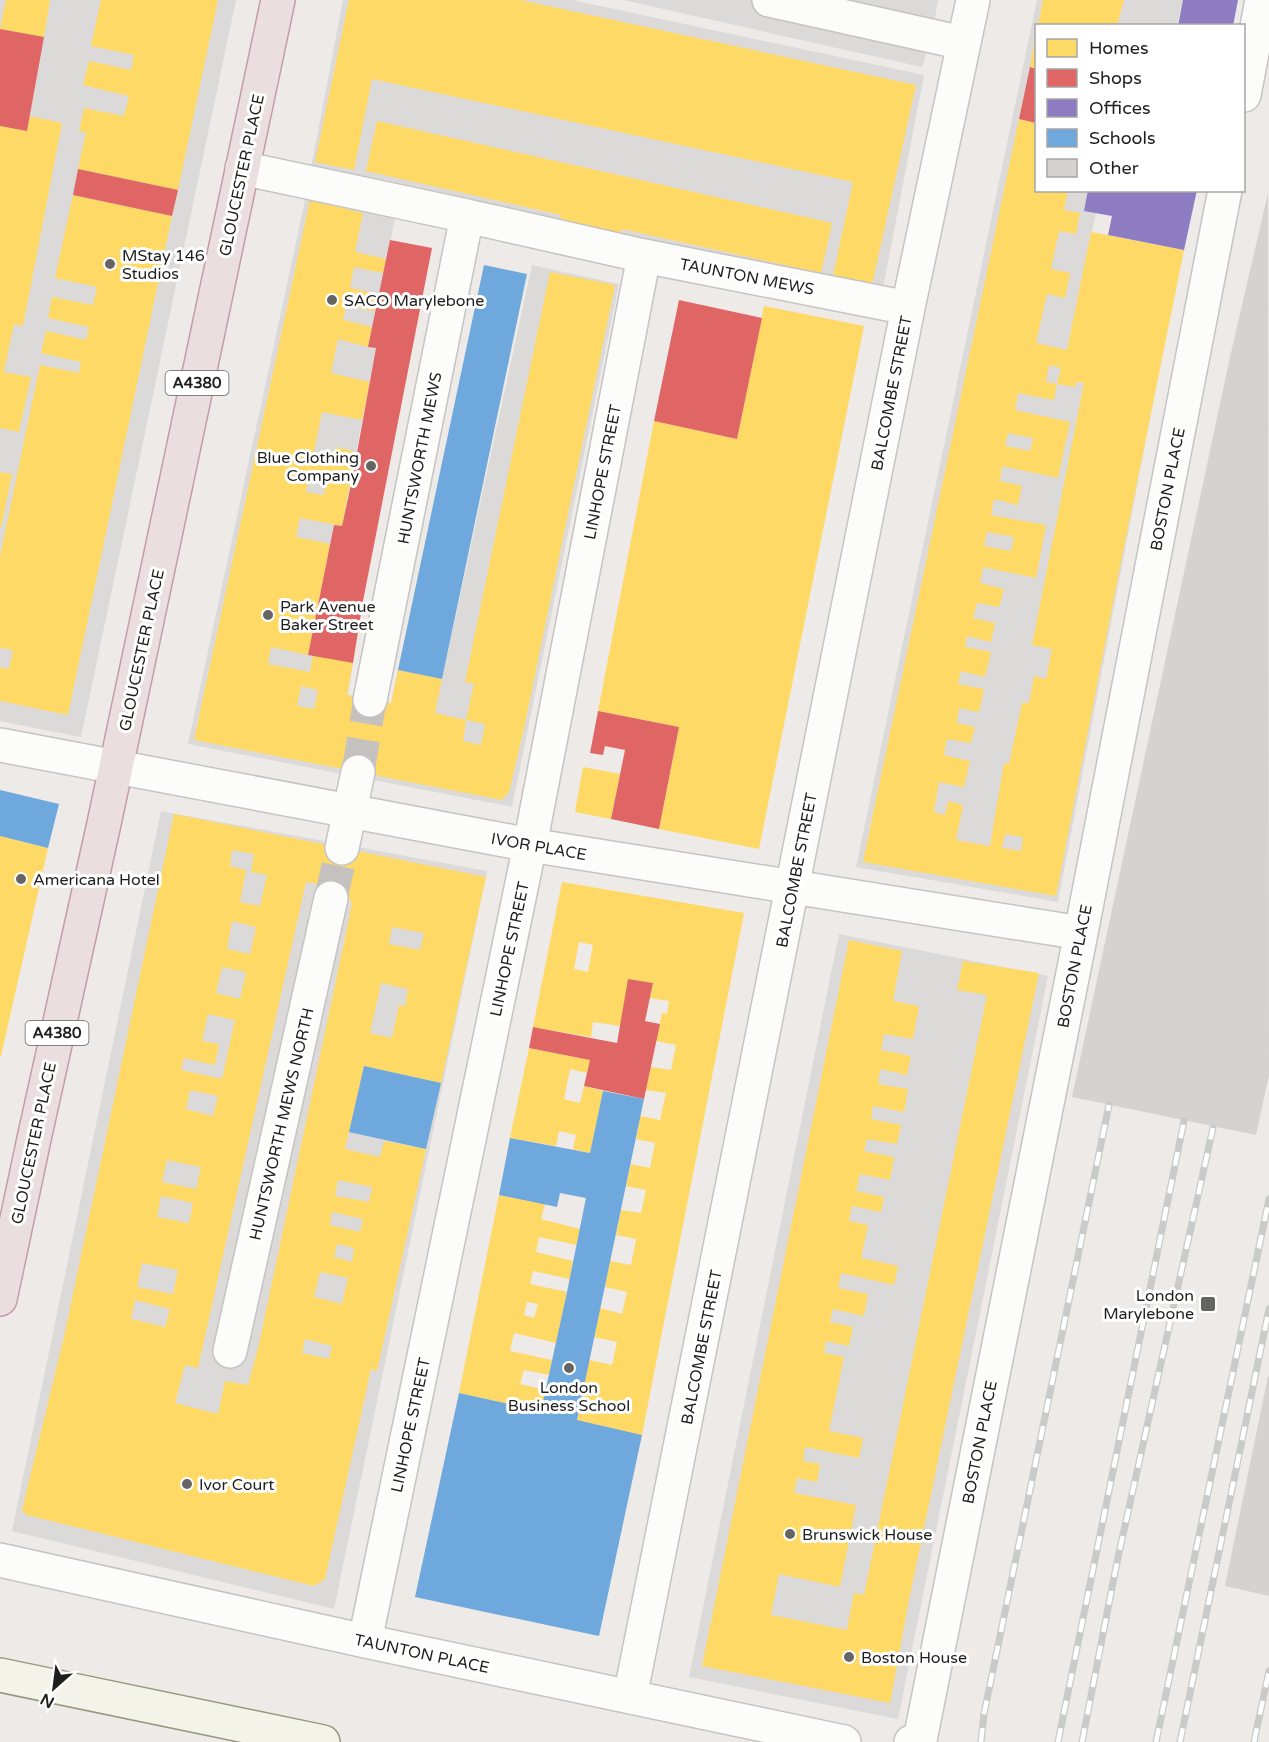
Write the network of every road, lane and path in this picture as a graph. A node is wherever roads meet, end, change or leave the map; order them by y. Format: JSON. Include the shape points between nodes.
{"nodes":[{"id":1,"x":278,"y":0,"type":"edge"},
{"id":2,"x":769,"y":0,"type":"edge"},
{"id":3,"x":973,"y":0,"type":"edge"},
{"id":4,"x":1262,"y":0,"type":"edge"},
{"id":5,"x":963,"y":43,"type":"junction"},
{"id":6,"x":1245,"y":90,"type":"edge"},
{"id":7,"x":242,"y":168,"type":"junction"},
{"id":8,"x":1225,"y":192,"type":"edge"},
{"id":9,"x":467,"y":216,"type":"junction"},
{"id":10,"x":644,"y":256,"type":"junction"},
{"id":11,"x":908,"y":308,"type":"junction"},
{"id":12,"x":370,"y":700,"type":"tunnel mouth"},
{"id":13,"x":0,"y":745,"type":"edge"},
{"id":14,"x":116,"y":767,"type":"junction"},
{"id":15,"x":358,"y":772,"type":"tunnel mouth"},
{"id":16,"x":350,"y":810,"type":"junction"},
{"id":17,"x":530,"y":845,"type":"junction"},
{"id":18,"x":342,"y":848,"type":"tunnel mouth"},
{"id":19,"x":793,"y":886,"type":"junction"},
{"id":20,"x":331,"y":898,"type":"tunnel mouth"},
{"id":21,"x":1081,"y":933,"type":"junction"},
{"id":22,"x":0,"y":1299,"type":"edge"},
{"id":23,"x":230,"y":1351,"type":"dead end"},
{"id":24,"x":0,"y":1560,"type":"edge"},
{"id":25,"x":365,"y":1641,"type":"junction"},
{"id":26,"x":0,"y":1675,"type":"edge"},
{"id":27,"x":630,"y":1697,"type":"junction"},
{"id":28,"x":915,"y":1741,"type":"edge"},
{"id":29,"x":322,"y":1742,"type":"edge"},
{"id":30,"x":844,"y":1742,"type":"edge"}],
"edges":[{"from":1,"to":7,"type":"highway","name":"GLOUCESTER PLACE","number":"A4380"},
{"from":2,"to":5,"type":"street"},
{"from":3,"to":5,"type":"street","name":"BALCOMBE STREET"},
{"from":4,"to":6,"type":"street"},
{"from":5,"to":11,"type":"street","name":"BALCOMBE STREET"},
{"from":7,"to":9,"type":"street"},
{"from":7,"to":14,"type":"highway","name":"GLOUCESTER PLACE","number":"A4380"},
{"from":8,"to":21,"type":"street","name":"BOSTON PLACE"},
{"from":9,"to":10,"type":"street","name":"TAUNTON MEWS"},
{"from":9,"to":12,"type":"street","name":"HUNTSWORTH MEWS"},
{"from":10,"to":11,"type":"street","name":"TAUNTON MEWS"},
{"from":10,"to":17,"type":"street","name":"LINHOPE STREET"},
{"from":11,"to":19,"type":"street","name":"BALCOMBE STREET"},
{"from":13,"to":14,"type":"street","name":"IVOR PLACE"},
{"from":14,"to":16,"type":"street","name":"IVOR PLACE"},
{"from":14,"to":22,"type":"highway","name":"GLOUCESTER PLACE","number":"A4380"},
{"from":15,"to":16,"type":"street"},
{"from":16,"to":17,"type":"street","name":"IVOR PLACE"},
{"from":16,"to":18,"type":"street"},
{"from":17,"to":19,"type":"street","name":"IVOR PLACE"},
{"from":17,"to":25,"type":"street","name":"LINHOPE STREET"},
{"from":19,"to":21,"type":"street","name":"IVOR PLACE"},
{"from":19,"to":27,"type":"street","name":"BALCOMBE STREET"},
{"from":20,"to":23,"type":"street","name":"HUNTSWORTH MEWS NORTH"},
{"from":21,"to":28,"type":"street","name":"BOSTON PLACE"},
{"from":24,"to":25,"type":"street","name":"TAUNTON PLACE"},
{"from":25,"to":27,"type":"street","name":"TAUNTON PLACE"},
{"from":26,"to":29,"type":"street"},
{"from":27,"to":30,"type":"street","name":"TAUNTON PLACE"}]}
